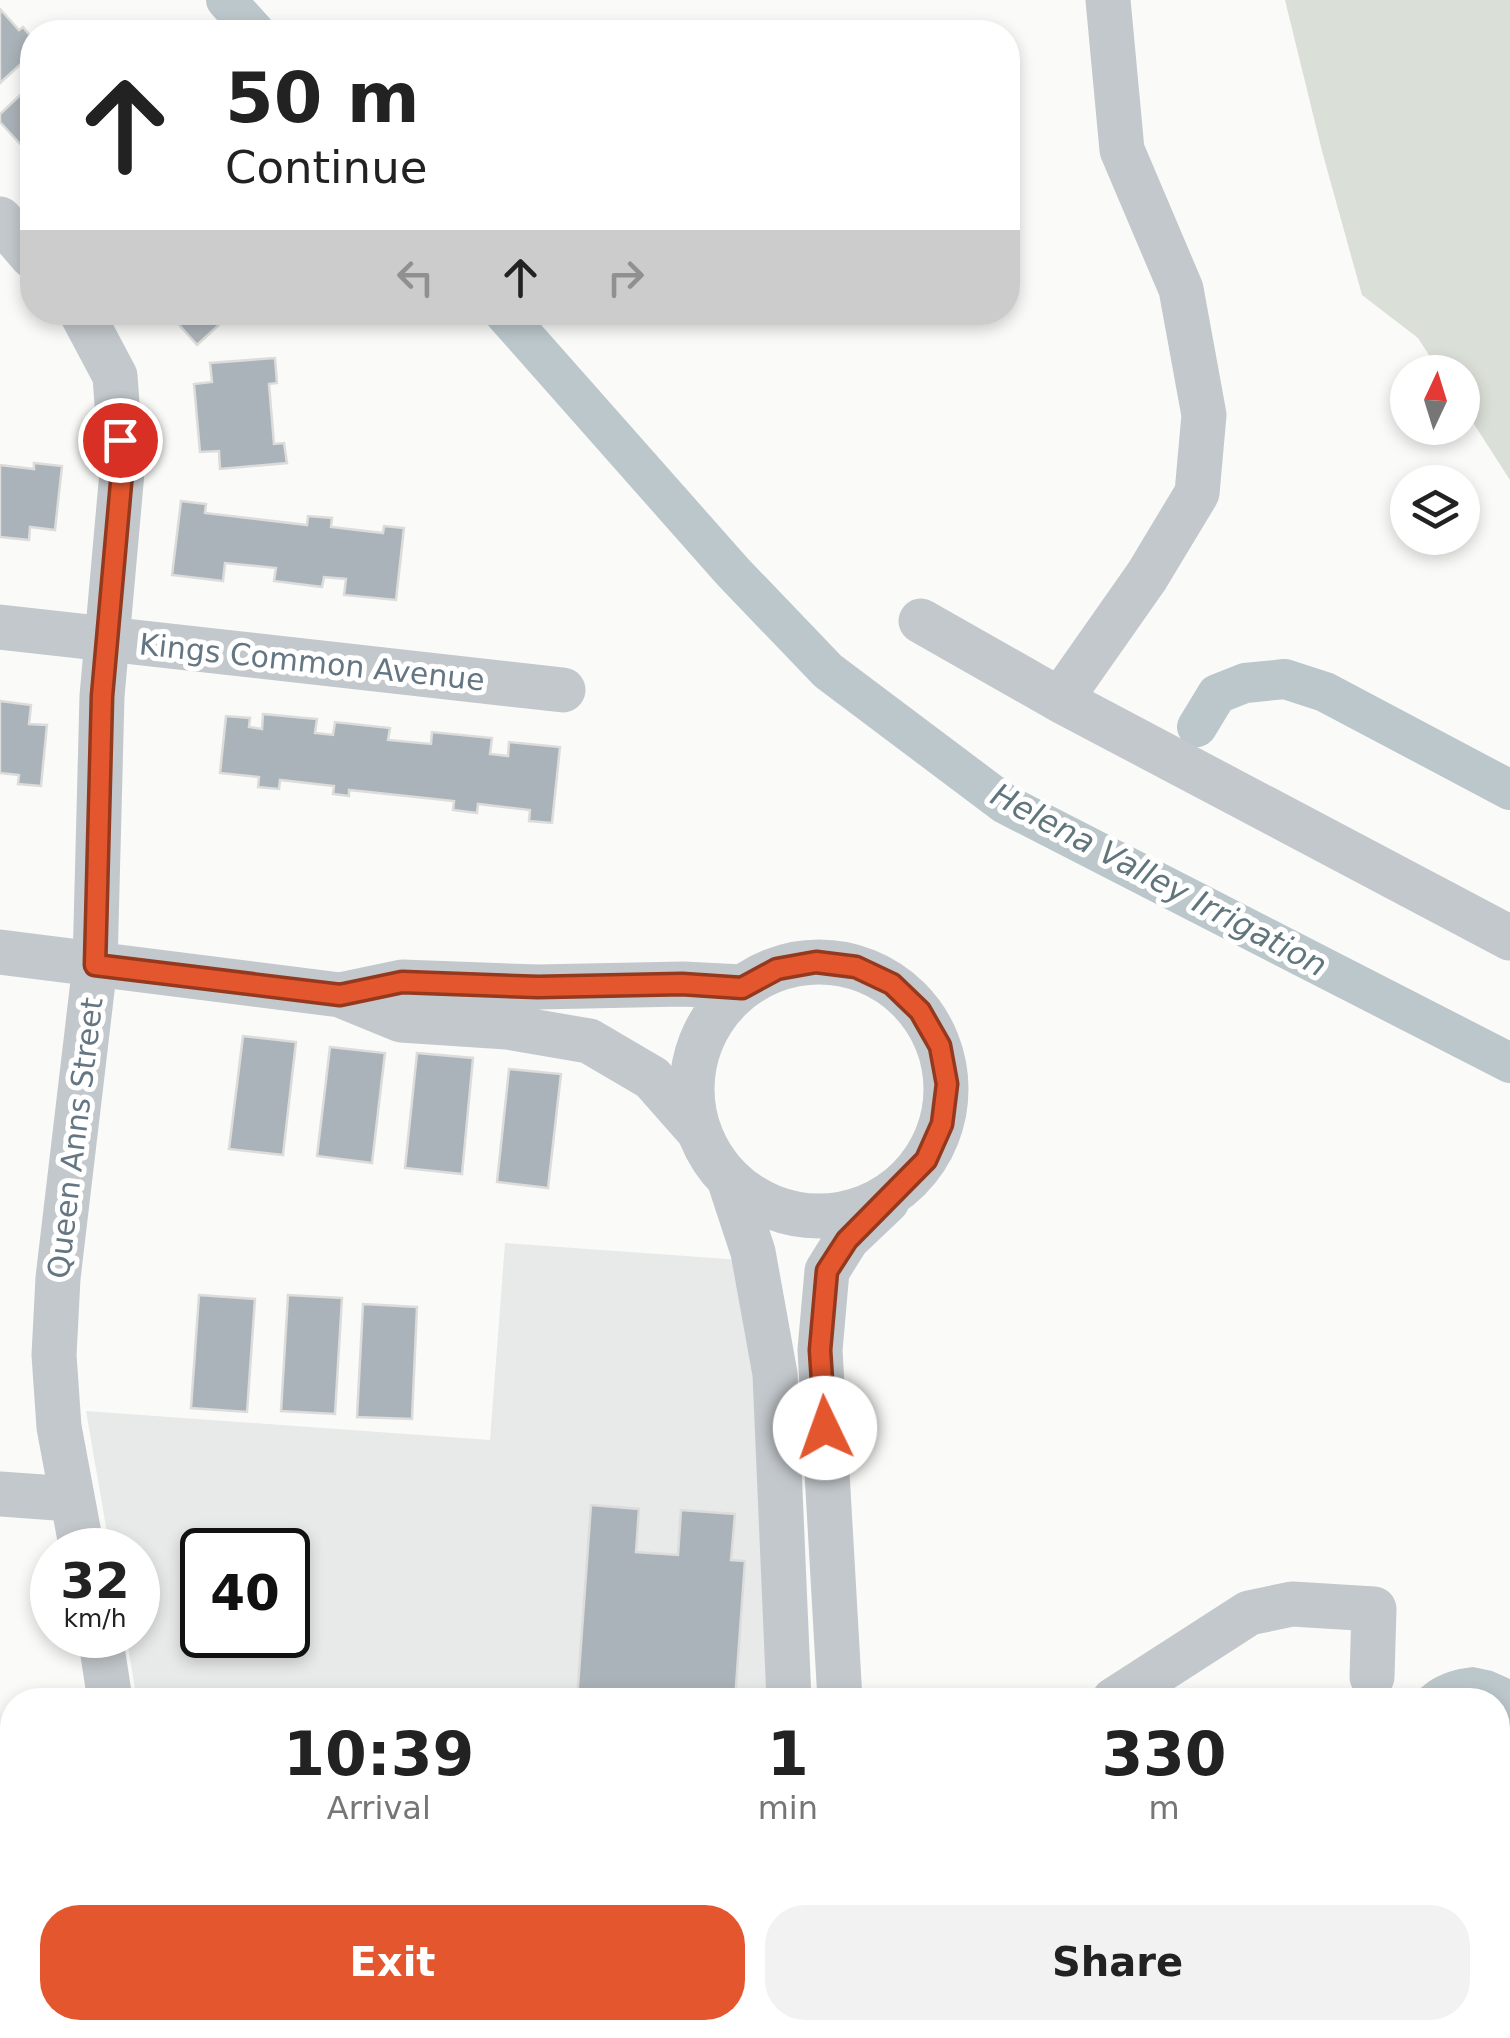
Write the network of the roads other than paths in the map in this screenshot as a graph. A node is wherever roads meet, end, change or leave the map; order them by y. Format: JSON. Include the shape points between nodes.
{"nodes":[{"id":1,"x":1108,"y":0,"type":"edge"},
{"id":2,"x":0,"y":219,"type":"edge"},
{"id":3,"x":20,"y":242,"type":"edge"},
{"id":4,"x":88,"y":325,"type":"edge"},
{"id":5,"x":921,"y":621,"type":"dead end"},
{"id":6,"x":0,"y":627,"type":"edge"},
{"id":7,"x":108,"y":639,"type":"junction"},
{"id":8,"x":564,"y":690,"type":"dead end"},
{"id":9,"x":1060,"y":700,"type":"junction"},
{"id":10,"x":1510,"y":938,"type":"edge"},
{"id":11,"x":0,"y":952,"type":"edge"},
{"id":12,"x":95,"y":965,"type":"junction"},
{"id":13,"x":742,"y":988,"type":"junction"},
{"id":14,"x":340,"y":995,"type":"junction"},
{"id":15,"x":698,"y":1129,"type":"junction"},
{"id":16,"x":728,"y":1179,"type":"junction"},
{"id":17,"x":900,"y":1188,"type":"junction"},
{"id":18,"x":0,"y":1494,"type":"edge"},
{"id":19,"x":70,"y":1499,"type":"junction"},
{"id":20,"x":77,"y":1528,"type":"edge"},
{"id":21,"x":104,"y":1658,"type":"edge"},
{"id":22,"x":1372,"y":1677,"type":"dead end"},
{"id":23,"x":108,"y":1688,"type":"edge"},
{"id":24,"x":788,"y":1688,"type":"edge"},
{"id":25,"x":839,"y":1688,"type":"edge"},
{"id":26,"x":1133,"y":1688,"type":"edge"}],
"edges":[{"from":1,"to":9,"type":"street","via":[[1122,150],[1181,289],[1204,415],[1197,493]]},
{"from":2,"to":3,"type":"street"},
{"from":4,"to":7,"type":"street","name":"Queen Anns Street","via":[[115,376],[122,472]]},
{"from":5,"to":9,"type":"street"},
{"from":6,"to":7,"type":"street","name":"Kings Common Avenue"},
{"from":7,"to":8,"type":"street","name":"Kings Common Avenue"},
{"from":7,"to":12,"type":"street","name":"Queen Anns Street"},
{"from":9,"to":10,"type":"street"},
{"from":11,"to":12,"type":"street"},
{"from":12,"to":14,"type":"street"},
{"from":12,"to":19,"type":"street","name":"Queen Anns Street","via":[[54,1356]]},
{"from":13,"to":14,"type":"street","via":[[402,982]]},
{"from":13,"to":15,"type":"street","via":[[714,1016],[697,1052],[691,1090]]},
{"from":13,"to":17,"type":"street","via":[[777,969],[816,962],[856,967],[892,984],[920,1011],[940,1046],[947,1084],[942,1124],[926,1160]]},
{"from":14,"to":15,"type":"street","via":[[401,1020],[590,1041],[652,1078]]},
{"from":15,"to":16,"type":"street"},
{"from":16,"to":17,"type":"street","via":[[767,1206],[812,1217],[858,1211]]},
{"from":16,"to":24,"type":"street","via":[[753,1252],[774,1374]]},
{"from":17,"to":25,"type":"street","via":[[847,1240],[827,1271],[820,1350]]},
{"from":18,"to":19,"type":"street"},
{"from":19,"to":20,"type":"street","name":"Queen Anns Street"},
{"from":21,"to":23,"type":"street"},
{"from":22,"to":26,"type":"street","via":[[1374,1609],[1292,1604],[1249,1614]]}]}
